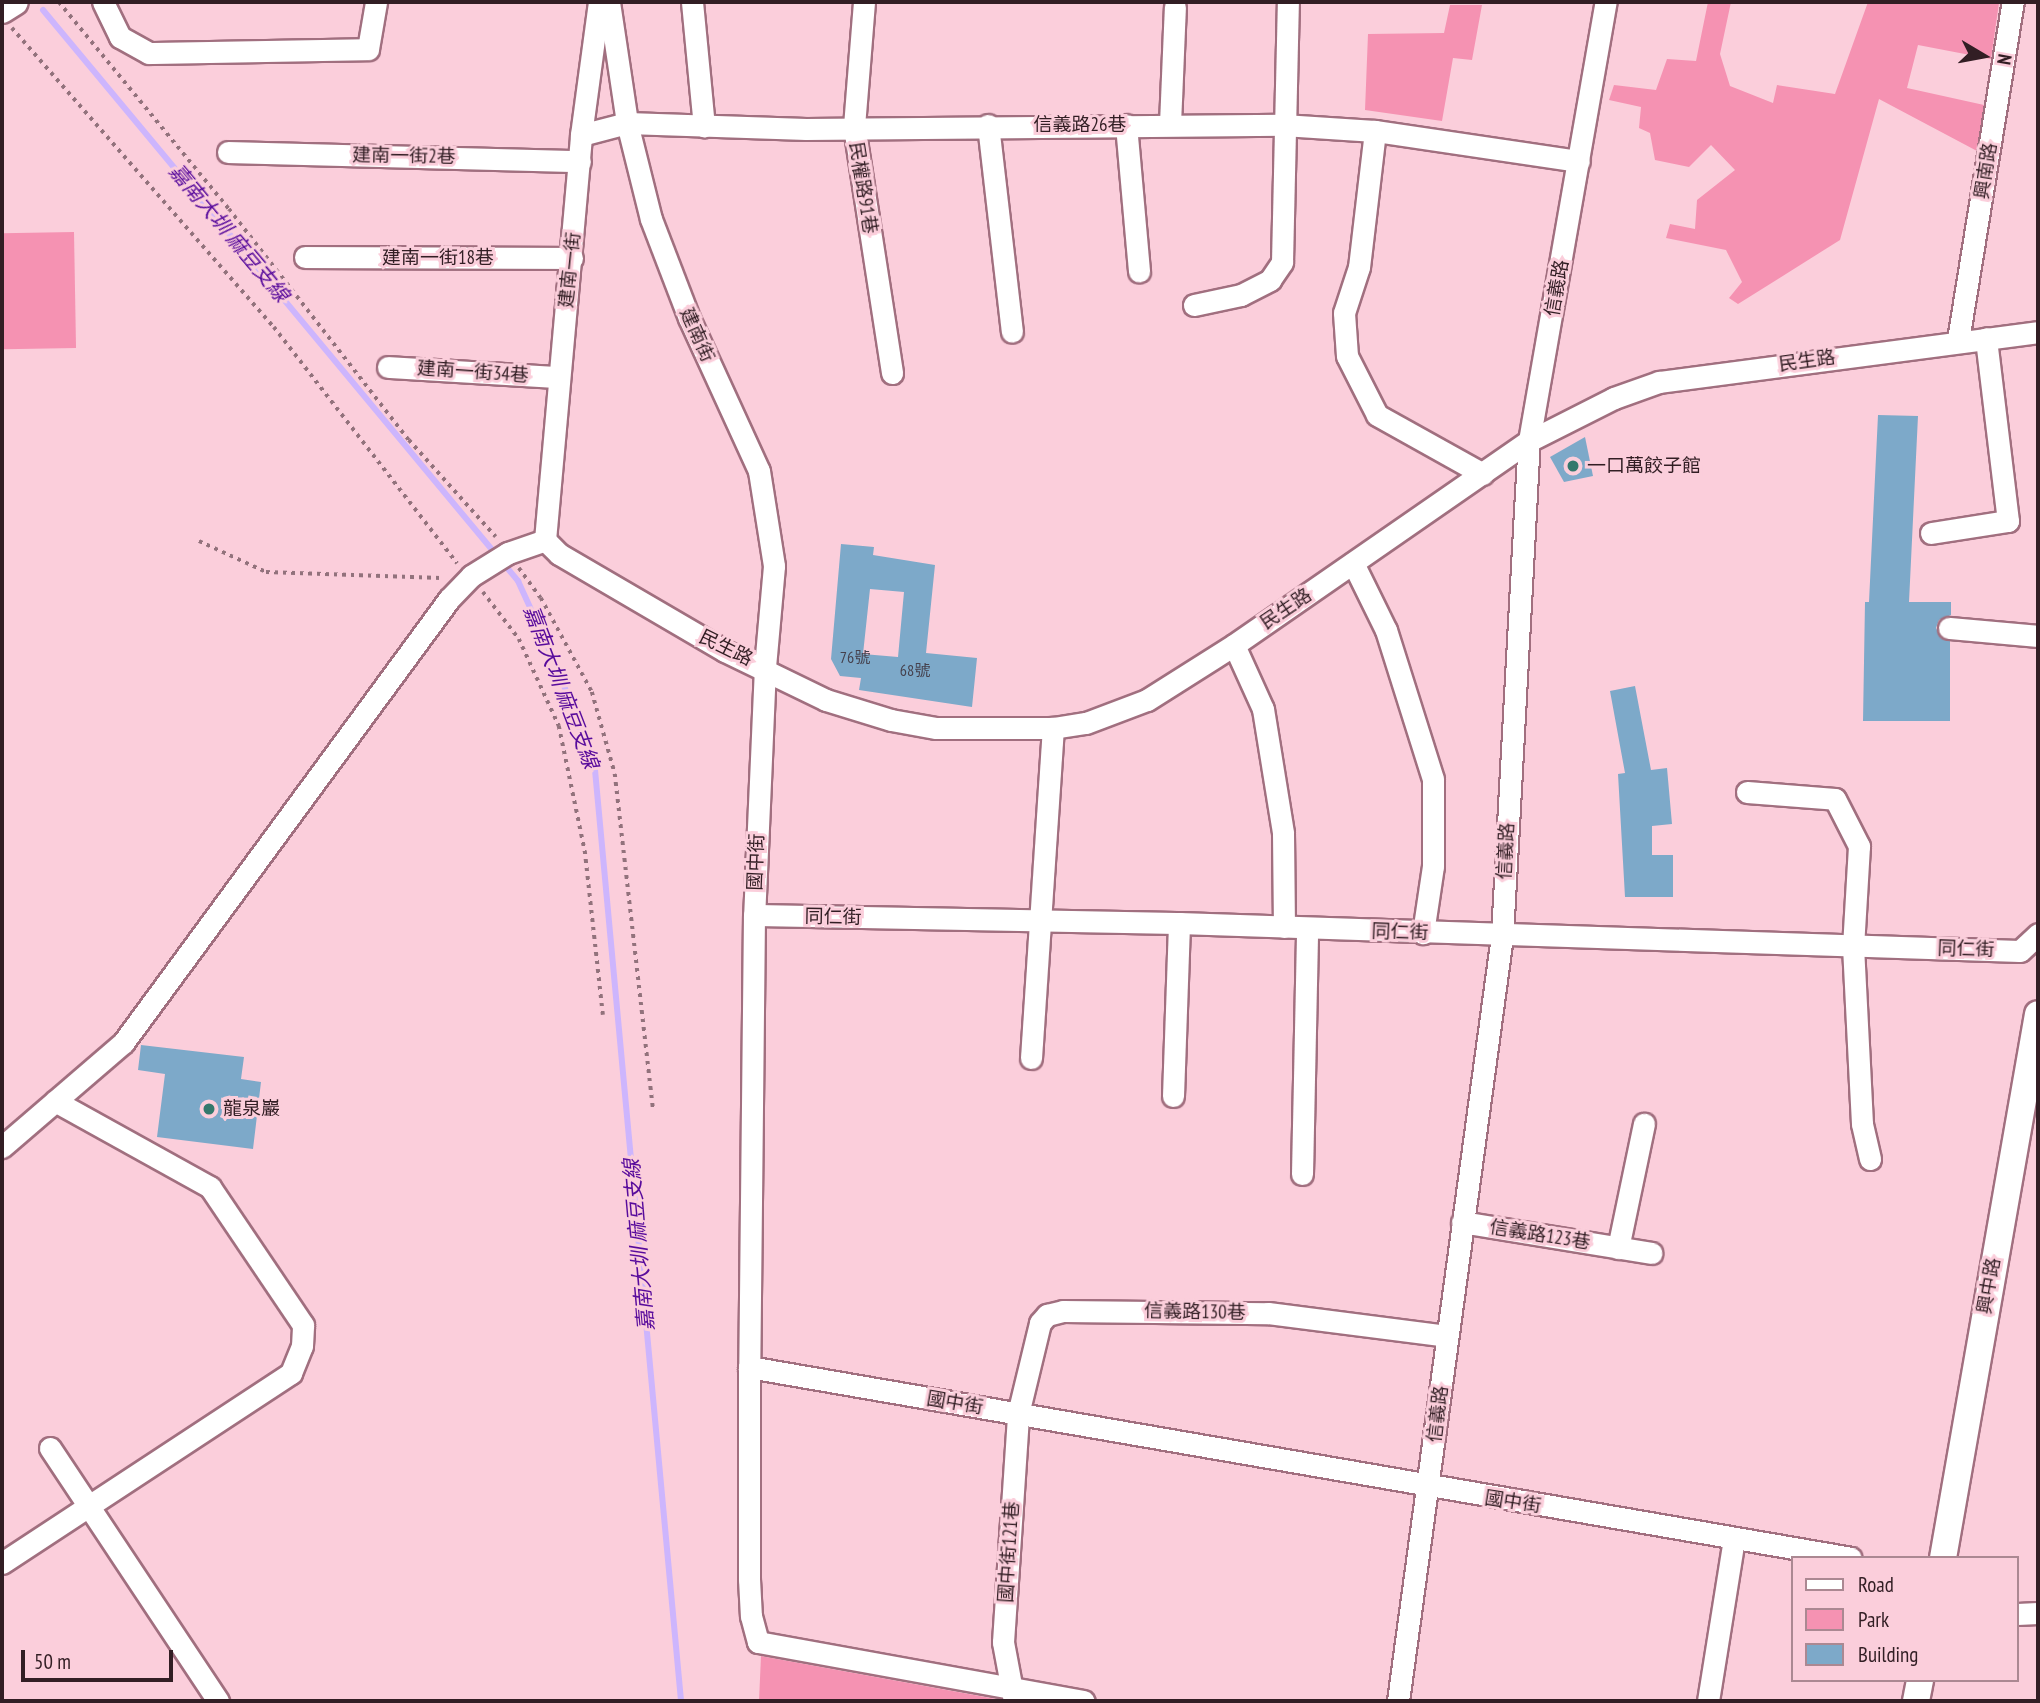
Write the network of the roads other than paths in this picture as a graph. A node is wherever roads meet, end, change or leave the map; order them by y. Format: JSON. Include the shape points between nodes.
{"nodes":[{"id":1,"x":15,"y":2,"type":"edge"},
{"id":2,"x":103,"y":2,"type":"edge"},
{"id":3,"x":376,"y":2,"type":"edge"},
{"id":4,"x":599,"y":2,"type":"edge"},
{"id":5,"x":608,"y":2,"type":"edge"},
{"id":6,"x":692,"y":2,"type":"edge"},
{"id":7,"x":864,"y":2,"type":"edge"},
{"id":8,"x":1289,"y":2,"type":"edge"},
{"id":9,"x":1606,"y":2,"type":"edge"},
{"id":10,"x":2013,"y":2,"type":"edge"},
{"id":11,"x":1175,"y":7,"type":"dead end"},
{"id":12,"x":2,"y":10,"type":"edge"},
{"id":13,"x":627,"y":123,"type":"junction"},
{"id":14,"x":1170,"y":124,"type":"junction"},
{"id":15,"x":988,"y":125,"type":"junction"},
{"id":16,"x":1126,"y":125,"type":"junction"},
{"id":17,"x":1283,"y":125,"type":"junction"},
{"id":18,"x":704,"y":126,"type":"junction"},
{"id":19,"x":854,"y":127,"type":"junction"},
{"id":20,"x":1375,"y":131,"type":"junction"},
{"id":21,"x":581,"y":135,"type":"junction"},
{"id":22,"x":228,"y":152,"type":"dead end"},
{"id":23,"x":1579,"y":160,"type":"junction"},
{"id":24,"x":580,"y":161,"type":"junction"},
{"id":25,"x":305,"y":257,"type":"dead end"},
{"id":26,"x":572,"y":258,"type":"junction"},
{"id":27,"x":1139,"y":271,"type":"dead end"},
{"id":28,"x":1194,"y":305,"type":"dead end"},
{"id":29,"x":1012,"y":332,"type":"dead end"},
{"id":30,"x":2038,"y":332,"type":"edge"},
{"id":31,"x":1986,"y":338,"type":"junction"},
{"id":32,"x":1958,"y":340,"type":"junction"},
{"id":33,"x":388,"y":367,"type":"dead end"},
{"id":34,"x":892,"y":373,"type":"dead end"},
{"id":35,"x":558,"y":377,"type":"junction"},
{"id":36,"x":1529,"y":440,"type":"junction"},
{"id":37,"x":1483,"y":474,"type":"junction"},
{"id":38,"x":1931,"y":533,"type":"dead end"},
{"id":39,"x":545,"y":540,"type":"junction"},
{"id":40,"x":1353,"y":563,"type":"junction"},
{"id":41,"x":1949,"y":628,"type":"dead end"},
{"id":42,"x":2038,"y":636,"type":"edge"},
{"id":43,"x":1234,"y":645,"type":"junction"},
{"id":44,"x":765,"y":667,"type":"junction"},
{"id":45,"x":1053,"y":728,"type":"junction"},
{"id":46,"x":1747,"y":792,"type":"dead end"},
{"id":47,"x":754,"y":915,"type":"junction"},
{"id":48,"x":1040,"y":921,"type":"junction"},
{"id":49,"x":1179,"y":923,"type":"junction"},
{"id":50,"x":1284,"y":927,"type":"junction"},
{"id":51,"x":1307,"y":928,"type":"junction"},
{"id":52,"x":1423,"y":933,"type":"junction"},
{"id":53,"x":2038,"y":934,"type":"edge"},
{"id":54,"x":1502,"y":936,"type":"junction"},
{"id":55,"x":1853,"y":946,"type":"junction"},
{"id":56,"x":2038,"y":1014,"type":"edge"},
{"id":57,"x":1031,"y":1058,"type":"dead end"},
{"id":58,"x":1174,"y":1096,"type":"dead end"},
{"id":59,"x":55,"y":1101,"type":"junction"},
{"id":60,"x":1644,"y":1124,"type":"dead end"},
{"id":61,"x":2,"y":1147,"type":"edge"},
{"id":62,"x":1870,"y":1159,"type":"dead end"},
{"id":63,"x":1302,"y":1174,"type":"dead end"},
{"id":64,"x":1462,"y":1222,"type":"junction"},
{"id":65,"x":1618,"y":1248,"type":"junction"},
{"id":66,"x":1651,"y":1253,"type":"dead end"},
{"id":67,"x":1447,"y":1336,"type":"junction"},
{"id":68,"x":750,"y":1367,"type":"junction"},
{"id":69,"x":1018,"y":1414,"type":"junction"},
{"id":70,"x":50,"y":1448,"type":"dead end"},
{"id":71,"x":1429,"y":1488,"type":"junction"},
{"id":72,"x":87,"y":1506,"type":"junction"},
{"id":73,"x":1734,"y":1538,"type":"junction"},
{"id":74,"x":1839,"y":1556,"type":"edge"},
{"id":75,"x":1943,"y":1556,"type":"edge"},
{"id":76,"x":2,"y":1563,"type":"edge"},
{"id":77,"x":2038,"y":1613,"type":"edge"},
{"id":78,"x":2019,"y":1614,"type":"edge"},
{"id":79,"x":1920,"y":1682,"type":"edge"},
{"id":80,"x":1013,"y":1695,"type":"edge"},
{"id":81,"x":218,"y":1701,"type":"edge"},
{"id":82,"x":1084,"y":1701,"type":"edge"},
{"id":83,"x":1398,"y":1701,"type":"edge"},
{"id":84,"x":1708,"y":1701,"type":"edge"},
{"id":85,"x":1916,"y":1701,"type":"edge"}],
"edges":[{"from":1,"to":12,"type":"main road"},
{"from":2,"to":3,"type":"street","via":[[120,37],[149,53],[368,49]]},
{"from":4,"to":21,"type":"street","name":"建南一街"},
{"from":5,"to":13,"type":"street","name":"建南街"},
{"from":6,"to":18,"type":"street"},
{"from":7,"to":19,"type":"street","name":"民權路91巷"},
{"from":8,"to":17,"type":"street"},
{"from":9,"to":23,"type":"street","name":"信義路"},
{"from":10,"to":32,"type":"street","name":"興南路"},
{"from":11,"to":14,"type":"street"},
{"from":13,"to":18,"type":"street","name":"信義路26巷"},
{"from":13,"to":21,"type":"street","name":"信義路26巷"},
{"from":13,"to":44,"type":"street","name":"建南街","via":[[666,261],[759,471],[774,566]]},
{"from":14,"to":16,"type":"street","name":"信義路26巷"},
{"from":14,"to":17,"type":"street","name":"信義路26巷"},
{"from":15,"to":16,"type":"street","name":"信義路26巷"},
{"from":15,"to":19,"type":"street","name":"信義路26巷"},
{"from":15,"to":29,"type":"street"},
{"from":16,"to":27,"type":"street"},
{"from":17,"to":20,"type":"street","name":"信義路26巷"},
{"from":17,"to":28,"type":"street","via":[[1282,262],[1270,280],[1241,295]]},
{"from":18,"to":19,"type":"street","name":"信義路26巷"},
{"from":19,"to":34,"type":"street","name":"民權路91巷"},
{"from":20,"to":23,"type":"street","name":"信義路26巷"},
{"from":20,"to":37,"type":"street","via":[[1359,267],[1344,313],[1347,356],[1377,415]]},
{"from":21,"to":24,"type":"street","name":"建南一街"},
{"from":22,"to":24,"type":"street","name":"建南一街2巷"},
{"from":23,"to":36,"type":"street","name":"信義路"},
{"from":24,"to":26,"type":"street","name":"建南一街"},
{"from":25,"to":26,"type":"street","name":"建南一街18巷"},
{"from":26,"to":35,"type":"street","name":"建南一街"},
{"from":30,"to":31,"type":"street","name":"民生路"},
{"from":31,"to":32,"type":"street","name":"民生路"},
{"from":31,"to":38,"type":"street","via":[[2008,521]]},
{"from":32,"to":36,"type":"street","name":"民生路","via":[[1659,382]]},
{"from":33,"to":35,"type":"street","name":"建南一街34巷"},
{"from":35,"to":39,"type":"street","name":"建南一街"},
{"from":36,"to":37,"type":"street","name":"民生路"},
{"from":36,"to":54,"type":"street","name":"信義路"},
{"from":37,"to":40,"type":"street","name":"民生路"},
{"from":39,"to":44,"type":"street","name":"民生路","via":[[559,554],[725,651]]},
{"from":39,"to":59,"type":"street","via":[[508,553],[471,576],[449,599],[123,1043]]},
{"from":40,"to":43,"type":"street","name":"民生路"},
{"from":40,"to":52,"type":"street","via":[[1386,631],[1433,779],[1433,866]]},
{"from":41,"to":42,"type":"street"},
{"from":43,"to":45,"type":"street","name":"民生路","via":[[1147,700],[1086,723]]},
{"from":43,"to":50,"type":"street","via":[[1263,709],[1283,833]]},
{"from":44,"to":45,"type":"street","name":"民生路","via":[[826,700],[891,720],[936,728]]},
{"from":44,"to":47,"type":"street","name":"國中街"},
{"from":45,"to":48,"type":"street"},
{"from":46,"to":55,"type":"street","via":[[1835,799],[1859,846]]},
{"from":47,"to":48,"type":"street","name":"同仁街"},
{"from":47,"to":68,"type":"street","name":"國中街"},
{"from":48,"to":49,"type":"street","name":"同仁街"},
{"from":48,"to":57,"type":"street"},
{"from":49,"to":50,"type":"street","name":"同仁街"},
{"from":49,"to":58,"type":"street"},
{"from":50,"to":51,"type":"street","name":"同仁街"},
{"from":51,"to":52,"type":"street","name":"同仁街"},
{"from":51,"to":63,"type":"street"},
{"from":52,"to":54,"type":"street","name":"同仁街"},
{"from":53,"to":55,"type":"street","name":"同仁街","via":[[2020,951]]},
{"from":54,"to":55,"type":"street","name":"同仁街"},
{"from":54,"to":64,"type":"street","name":"信義路"},
{"from":55,"to":62,"type":"street","via":[[1861,1124]]},
{"from":56,"to":75,"type":"main road","name":"興中路"},
{"from":59,"to":61,"type":"street"},
{"from":59,"to":72,"type":"street","via":[[210,1187],[303,1325],[302,1346],[291,1373]]},
{"from":60,"to":65,"type":"street","name":"信義路123巷"},
{"from":64,"to":65,"type":"street","name":"信義路123巷"},
{"from":64,"to":67,"type":"street","name":"信義路"},
{"from":65,"to":66,"type":"street","name":"信義路123巷"},
{"from":67,"to":69,"type":"street","name":"信義路130巷","via":[[1268,1313],[1063,1311],[1040,1323]]},
{"from":67,"to":71,"type":"street","name":"信義路"},
{"from":68,"to":69,"type":"street","name":"國中街"},
{"from":68,"to":80,"type":"street","via":[[749,1579],[758,1642]]},
{"from":69,"to":71,"type":"street","name":"國中街"},
{"from":69,"to":80,"type":"street","name":"國中街121巷","via":[[1003,1642]]},
{"from":70,"to":72,"type":"street"},
{"from":71,"to":73,"type":"street","name":"國中街"},
{"from":71,"to":83,"type":"street","name":"信義路"},
{"from":72,"to":76,"type":"street"},
{"from":72,"to":81,"type":"street"},
{"from":73,"to":74,"type":"street","name":"國中街"},
{"from":73,"to":84,"type":"street"},
{"from":77,"to":78,"type":"street"},
{"from":79,"to":85,"type":"main road"},
{"from":80,"to":82,"type":"street"}]}
